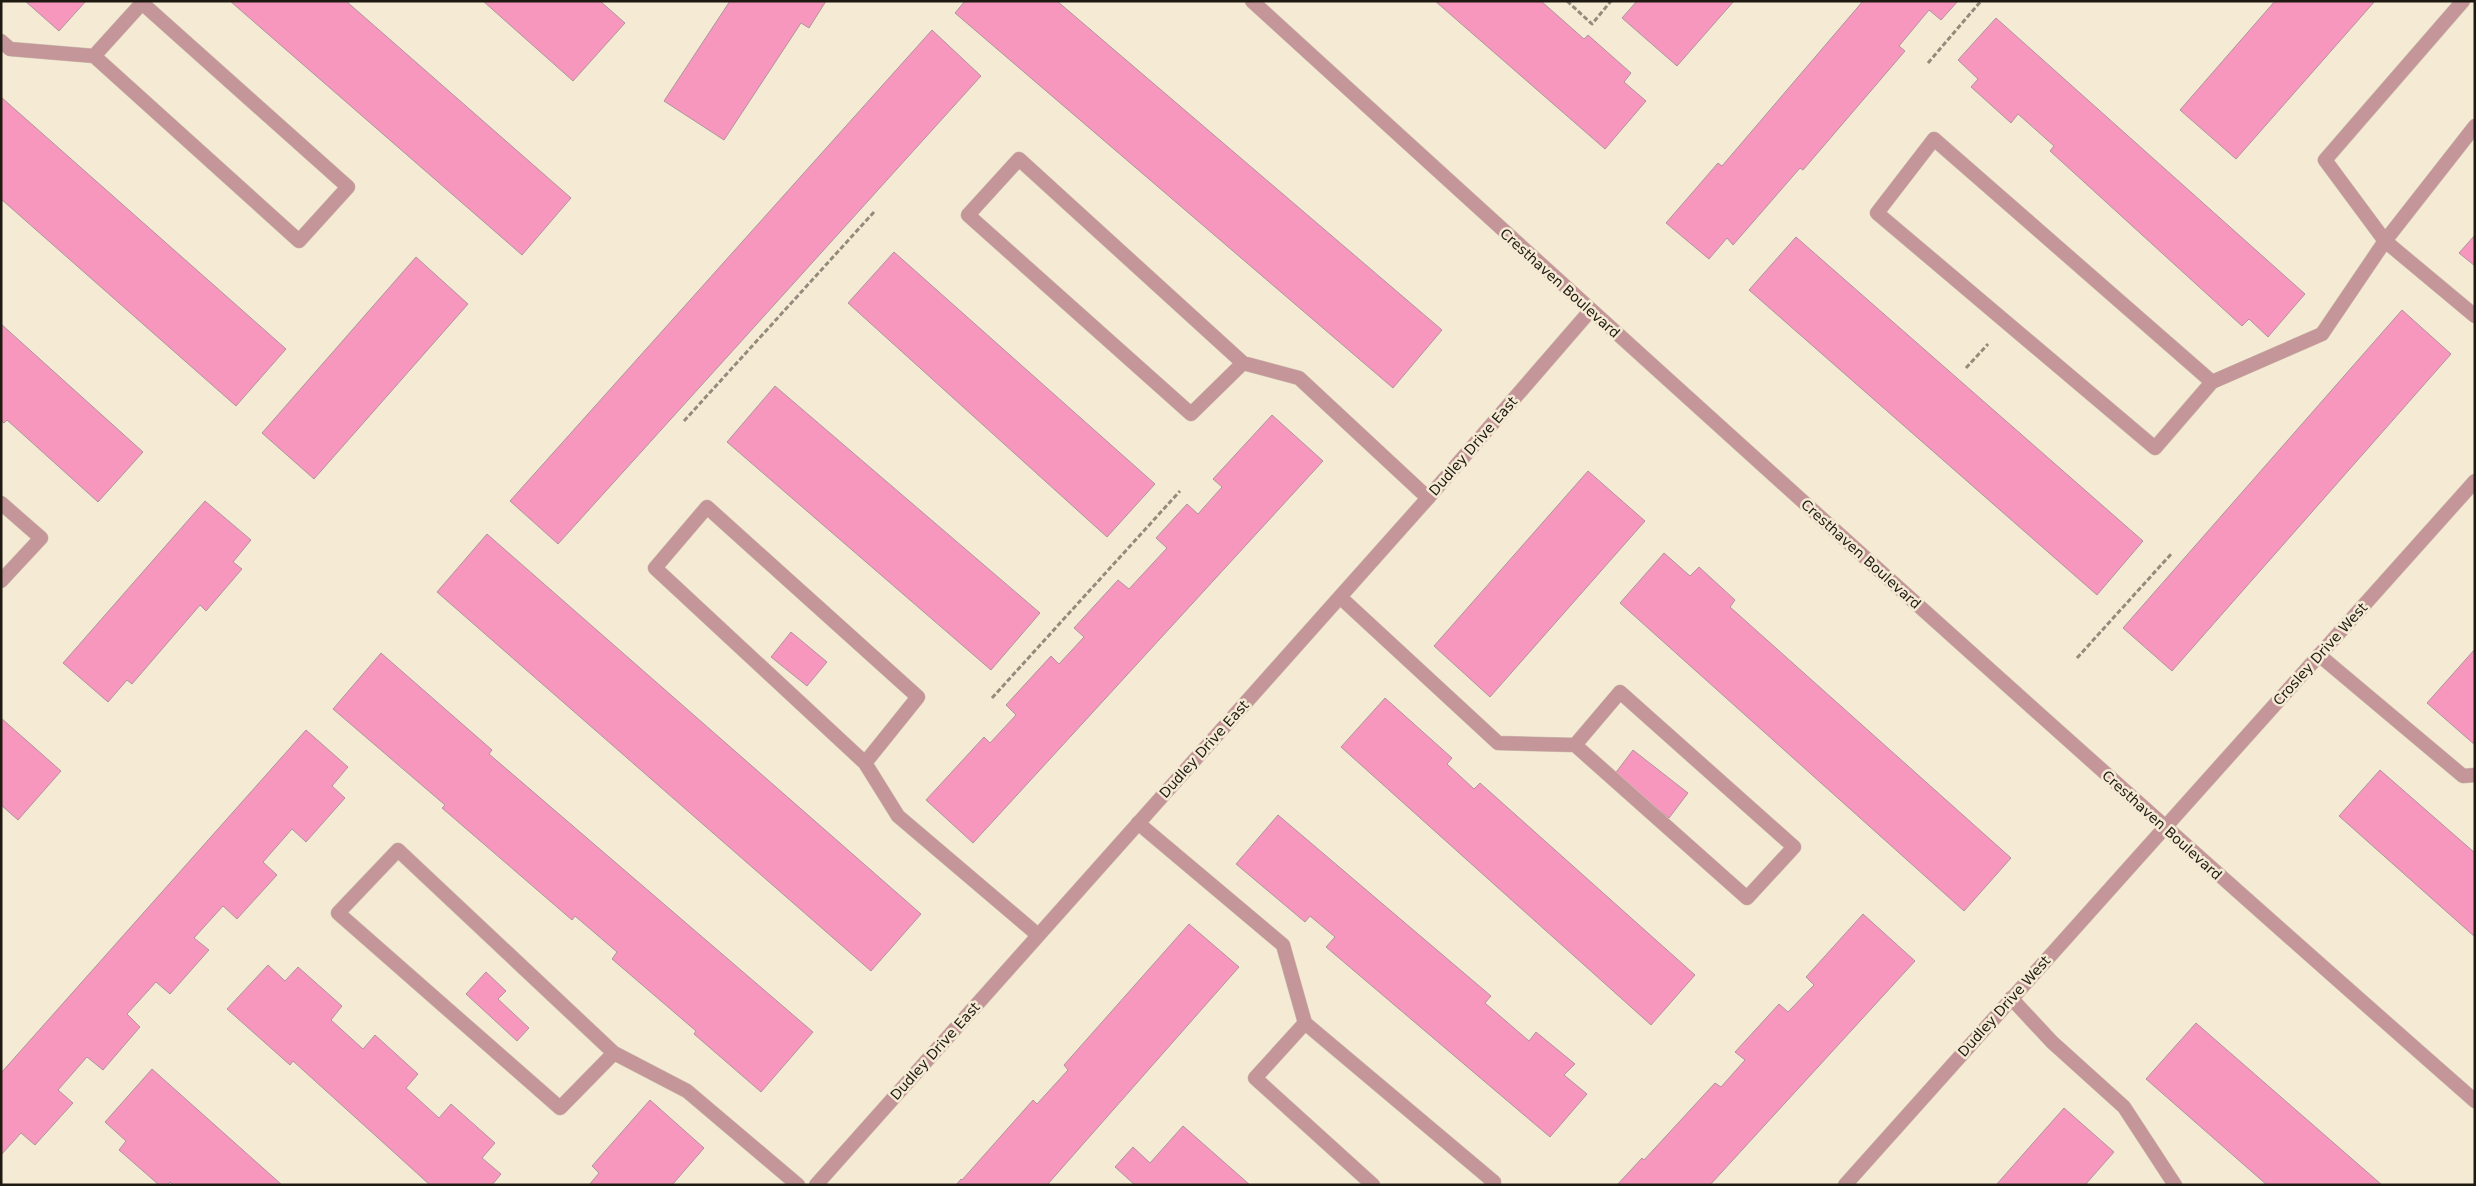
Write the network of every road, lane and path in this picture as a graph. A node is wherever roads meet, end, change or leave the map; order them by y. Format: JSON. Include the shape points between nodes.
{"nodes":[{"id":1,"x":1252,"y":1,"type":"edge"},
{"id":2,"x":1566,"y":1,"type":"edge"},
{"id":3,"x":1611,"y":1,"type":"edge"},
{"id":4,"x":1981,"y":1,"type":"edge"},
{"id":5,"x":2463,"y":1,"type":"edge"},
{"id":6,"x":1,"y":41,"type":"edge"},
{"id":7,"x":94,"y":56,"type":"junction"},
{"id":8,"x":1928,"y":63,"type":"dead end"},
{"id":9,"x":2475,"y":126,"type":"edge"},
{"id":10,"x":874,"y":212,"type":"dead end"},
{"id":11,"x":2385,"y":241,"type":"junction"},
{"id":12,"x":1590,"y":310,"type":"junction"},
{"id":13,"x":2475,"y":316,"type":"edge"},
{"id":14,"x":1993,"y":338,"type":"dead end"},
{"id":15,"x":1243,"y":363,"type":"junction"},
{"id":16,"x":1966,"y":368,"type":"dead end"},
{"id":17,"x":2212,"y":382,"type":"junction"},
{"id":18,"x":684,"y":421,"type":"dead end"},
{"id":19,"x":2475,"y":481,"type":"edge"},
{"id":20,"x":1180,"y":491,"type":"dead end"},
{"id":21,"x":1428,"y":498,"type":"junction"},
{"id":22,"x":1,"y":503,"type":"edge"},
{"id":23,"x":2172,"y":552,"type":"dead end"},
{"id":24,"x":1,"y":581,"type":"edge"},
{"id":25,"x":1340,"y":597,"type":"junction"},
{"id":26,"x":2319,"y":655,"type":"junction"},
{"id":27,"x":2077,"y":658,"type":"dead end"},
{"id":28,"x":992,"y":698,"type":"dead end"},
{"id":29,"x":1575,"y":746,"type":"junction"},
{"id":30,"x":864,"y":763,"type":"junction"},
{"id":31,"x":2475,"y":776,"type":"edge"},
{"id":32,"x":1138,"y":823,"type":"junction"},
{"id":33,"x":2166,"y":829,"type":"junction"},
{"id":34,"x":1038,"y":935,"type":"junction"},
{"id":35,"x":2011,"y":998,"type":"junction"},
{"id":36,"x":1305,"y":1023,"type":"junction"},
{"id":37,"x":614,"y":1053,"type":"junction"},
{"id":38,"x":2475,"y":1101,"type":"edge"},
{"id":39,"x":798,"y":1185,"type":"edge"},
{"id":40,"x":816,"y":1185,"type":"edge"},
{"id":41,"x":1373,"y":1185,"type":"edge"},
{"id":42,"x":1491,"y":1185,"type":"edge"},
{"id":43,"x":1845,"y":1185,"type":"edge"},
{"id":44,"x":2175,"y":1185,"type":"edge"}],
"edges":[{"from":1,"to":12,"type":"street","name":"Cresthaven Boulevard"},
{"from":2,"to":3,"type":"path","via":[[1592,24]]},
{"from":4,"to":8,"type":"path"},
{"from":5,"to":11,"type":"street","via":[[2325,160]]},
{"from":6,"to":7,"type":"street","via":[[10,49]]},
{"from":7,"to":7,"type":"street","via":[[299,241],[348,187],[142,4]]},
{"from":9,"to":11,"type":"street"},
{"from":10,"to":18,"type":"path"},
{"from":11,"to":13,"type":"street"},
{"from":11,"to":17,"type":"street","via":[[2322,334]]},
{"from":12,"to":21,"type":"street","name":"Dudley Drive East"},
{"from":12,"to":33,"type":"street","name":"Cresthaven Boulevard"},
{"from":14,"to":16,"type":"path"},
{"from":15,"to":15,"type":"street","via":[[1019,158],[968,215],[1191,414]]},
{"from":15,"to":21,"type":"street","via":[[1299,378]]},
{"from":17,"to":17,"type":"street","via":[[1934,140],[1877,212],[2155,448]]},
{"from":19,"to":26,"type":"street","name":"Crosley Drive West"},
{"from":20,"to":28,"type":"path"},
{"from":21,"to":25,"type":"street","name":"Dudley Drive East"},
{"from":22,"to":24,"type":"street","via":[[41,538]]},
{"from":23,"to":27,"type":"path"},
{"from":25,"to":29,"type":"street","via":[[1498,743]]},
{"from":25,"to":32,"type":"street","name":"Dudley Drive East"},
{"from":26,"to":31,"type":"street","via":[[2463,776]]},
{"from":26,"to":33,"type":"street","name":"Crosley Drive West"},
{"from":29,"to":29,"type":"street","via":[[1747,898],[1794,847],[1620,692]]},
{"from":30,"to":30,"type":"street","via":[[918,697],[707,506],[655,568]]},
{"from":30,"to":34,"type":"street","via":[[898,816]]},
{"from":32,"to":34,"type":"street","name":"Dudley Drive East"},
{"from":32,"to":36,"type":"street","via":[[1283,945]]},
{"from":33,"to":35,"type":"street","name":"Dudley Drive West"},
{"from":33,"to":38,"type":"street","name":"Cresthaven Boulevard"},
{"from":34,"to":40,"type":"street","name":"Dudley Drive East"},
{"from":35,"to":43,"type":"street","name":"Dudley Drive West"},
{"from":35,"to":44,"type":"street","via":[[2052,1042],[2124,1107]]},
{"from":36,"to":41,"type":"street","via":[[1255,1078]]},
{"from":36,"to":42,"type":"street","via":[[1494,1182]]},
{"from":37,"to":37,"type":"street","via":[[398,850],[338,913],[560,1108]]},
{"from":37,"to":39,"type":"street","via":[[687,1091]]}]}
